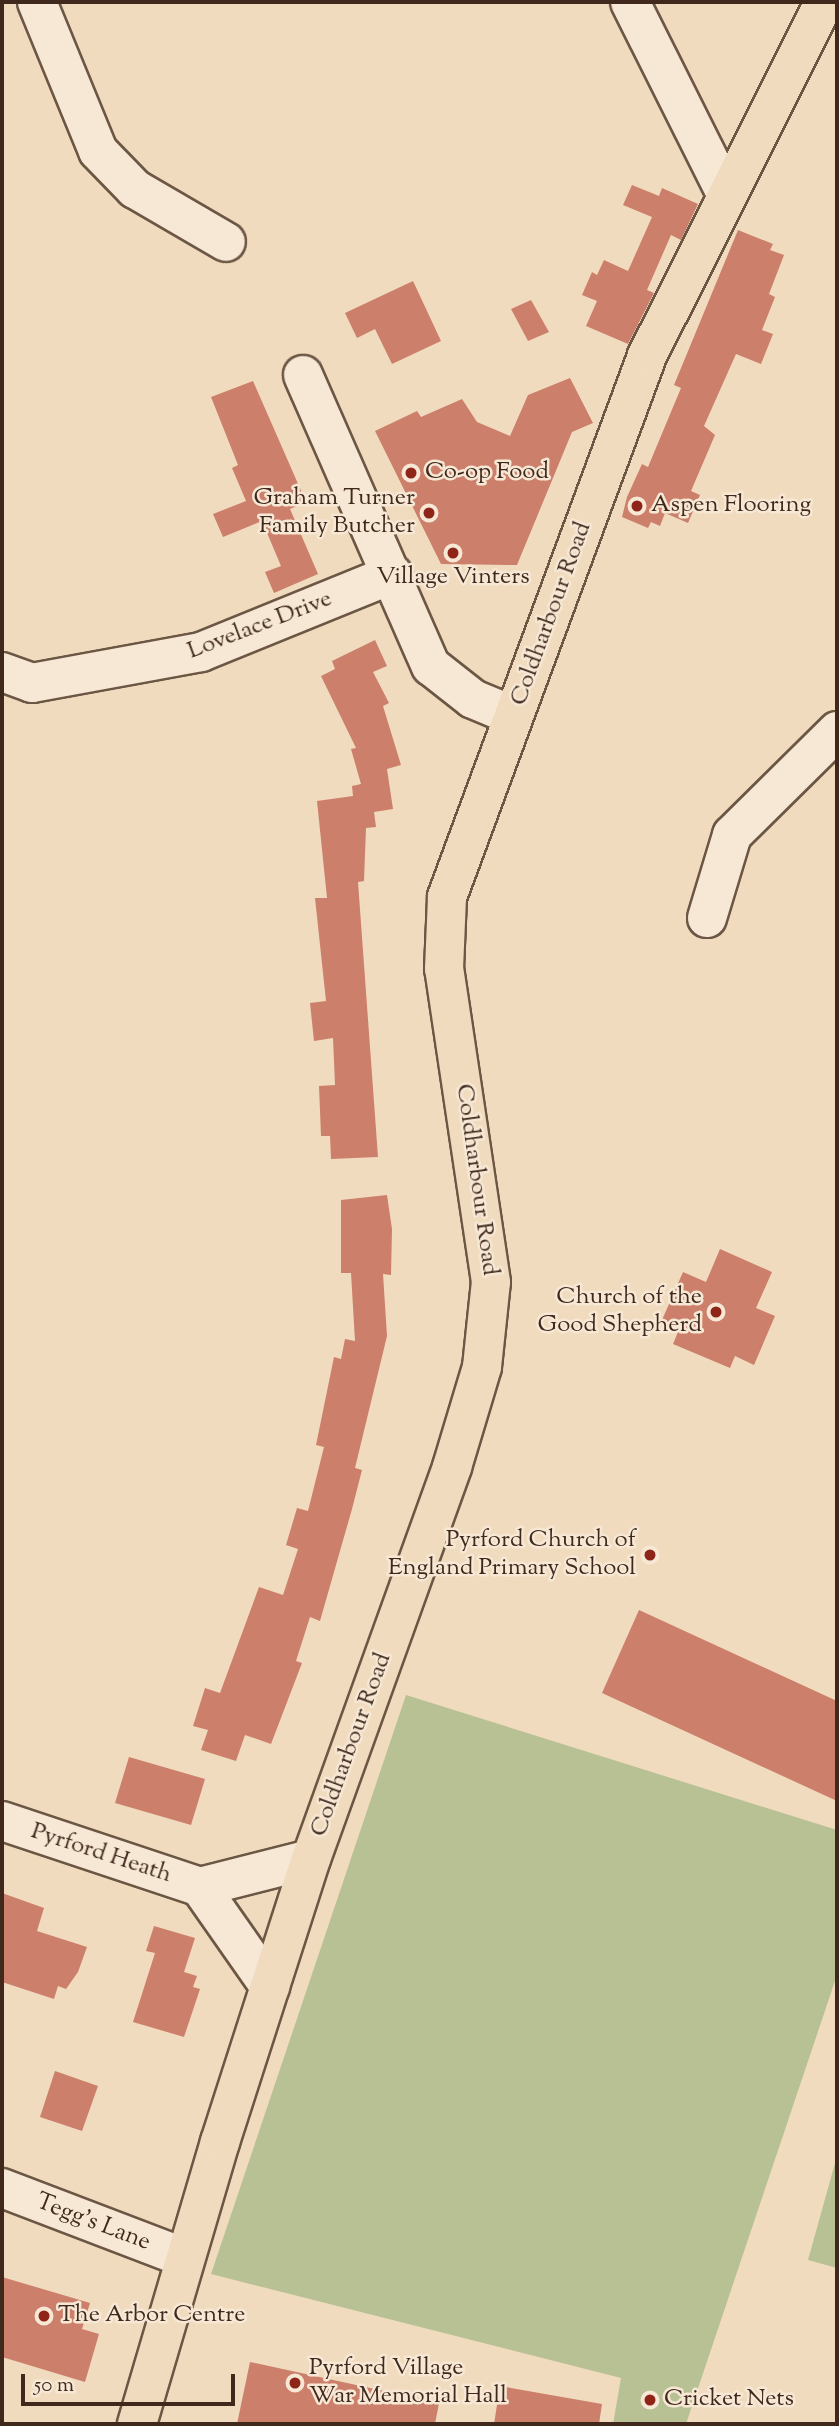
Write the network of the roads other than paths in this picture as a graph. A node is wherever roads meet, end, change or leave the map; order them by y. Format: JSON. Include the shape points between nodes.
{"nodes":[{"id":1,"x":37,"y":2,"type":"edge"},
{"id":2,"x":631,"y":2,"type":"edge"},
{"id":3,"x":824,"y":2,"type":"edge"},
{"id":4,"x":726,"y":194,"type":"junction"},
{"id":5,"x":226,"y":242,"type":"dead end"},
{"id":6,"x":303,"y":375,"type":"dead end"},
{"id":7,"x":393,"y":574,"type":"junction"},
{"id":8,"x":2,"y":672,"type":"edge"},
{"id":9,"x":514,"y":716,"type":"junction"},
{"id":10,"x":837,"y":731,"type":"edge"},
{"id":11,"x":707,"y":918,"type":"dead end"},
{"id":12,"x":2,"y":1821,"type":"edge"},
{"id":13,"x":311,"y":1859,"type":"junction"},
{"id":14,"x":200,"y":1887,"type":"junction"},
{"id":15,"x":270,"y":1987,"type":"junction"},
{"id":16,"x":2,"y":2188,"type":"edge"},
{"id":17,"x":185,"y":2258,"type":"junction"},
{"id":18,"x":137,"y":2424,"type":"edge"}],
"edges":[{"from":1,"to":5,"type":"street","via":[[98,151],[135,190]]},
{"from":2,"to":4,"type":"street"},
{"from":3,"to":4,"type":"main road","name":"Coldharbour Road"},
{"from":4,"to":9,"type":"main road","name":"Coldharbour Road","via":[[647,356]]},
{"from":6,"to":7,"type":"street"},
{"from":7,"to":8,"type":"street","name":"Lovelace Drive","via":[[201,652],[32,683]]},
{"from":7,"to":9,"type":"street","via":[[432,666],[473,699]]},
{"from":9,"to":13,"type":"main road","name":"Coldharbour Road","via":[[447,897],[444,969],[491,1282],[482,1367],[452,1467]]},
{"from":10,"to":11,"type":"street","via":[[732,835]]},
{"from":12,"to":14,"type":"street","name":"Pyrford Heath"},
{"from":13,"to":14,"type":"street","name":"Pyrford Heath"},
{"from":13,"to":15,"type":"main road","name":"Coldharbour Road"},
{"from":14,"to":15,"type":"street","name":"Pyrford Heath"},
{"from":15,"to":17,"type":"main road","name":"Coldharbour Road"},
{"from":16,"to":17,"type":"street","name":"Tegg's Lane"},
{"from":17,"to":18,"type":"main road","name":"Coldharbour Road"}]}
